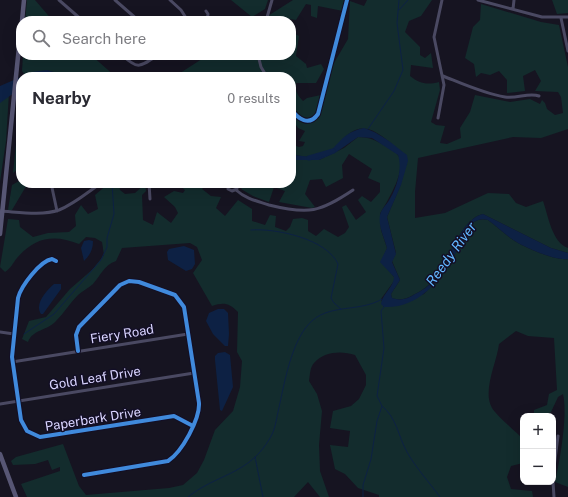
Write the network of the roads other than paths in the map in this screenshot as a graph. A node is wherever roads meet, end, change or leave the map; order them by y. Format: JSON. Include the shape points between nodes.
{"nodes":[{"id":1,"x":24,"y":0,"type":"edge"},
{"id":2,"x":59,"y":0,"type":"edge"},
{"id":3,"x":115,"y":0,"type":"edge"},
{"id":4,"x":170,"y":0,"type":"edge"},
{"id":5,"x":272,"y":0,"type":"edge"},
{"id":6,"x":347,"y":0,"type":"edge"},
{"id":7,"x":442,"y":0,"type":"edge"},
{"id":8,"x":478,"y":0,"type":"edge"},
{"id":9,"x":514,"y":0,"type":"edge"},
{"id":10,"x":513,"y":9,"type":"junction"},
{"id":11,"x":206,"y":11,"type":"dead end"},
{"id":12,"x":22,"y":16,"type":"edge"},
{"id":13,"x":77,"y":16,"type":"edge"},
{"id":14,"x":133,"y":16,"type":"edge"},
{"id":15,"x":184,"y":16,"type":"edge"},
{"id":16,"x":208,"y":16,"type":"edge"},
{"id":17,"x":267,"y":16,"type":"edge"},
{"id":18,"x":568,"y":17,"type":"edge"},
{"id":19,"x":561,"y":18,"type":"junction"},
{"id":20,"x":568,"y":51,"type":"edge"},
{"id":21,"x":18,"y":60,"type":"edge"},
{"id":22,"x":128,"y":60,"type":"edge"},
{"id":23,"x":150,"y":60,"type":"edge"},
{"id":24,"x":259,"y":60,"type":"edge"},
{"id":25,"x":17,"y":72,"type":"edge"},
{"id":26,"x":264,"y":72,"type":"edge"},
{"id":27,"x":443,"y":76,"type":"junction"},
{"id":28,"x":16,"y":79,"type":"edge"},
{"id":29,"x":539,"y":96,"type":"dead end"},
{"id":30,"x":296,"y":115,"type":"edge"},
{"id":31,"x":438,"y":118,"type":"dead end"},
{"id":32,"x":52,"y":188,"type":"edge"},
{"id":33,"x":95,"y":188,"type":"edge"},
{"id":34,"x":149,"y":188,"type":"edge"},
{"id":35,"x":229,"y":188,"type":"edge"},
{"id":36,"x":236,"y":190,"type":"joint"},
{"id":37,"x":353,"y":190,"type":"dead end"},
{"id":38,"x":150,"y":198,"type":"dead end"},
{"id":39,"x":1,"y":211,"type":"edge"},
{"id":40,"x":57,"y":211,"type":"junction"},
{"id":41,"x":0,"y":234,"type":"edge"},
{"id":42,"x":56,"y":260,"type":"dead end"},
{"id":43,"x":0,"y":332,"type":"edge"},
{"id":44,"x":14,"y":334,"type":"junction"},
{"id":45,"x":188,"y":334,"type":"junction"},
{"id":46,"x":78,"y":351,"type":"junction"},
{"id":47,"x":12,"y":362,"type":"junction"},
{"id":48,"x":194,"y":373,"type":"junction"},
{"id":49,"x":18,"y":401,"type":"junction"},
{"id":50,"x":0,"y":404,"type":"edge"},
{"id":51,"x":193,"y":426,"type":"junction"},
{"id":52,"x":558,"y":436,"type":"dead end"},
{"id":53,"x":556,"y":452,"type":"edge"},
{"id":54,"x":0,"y":454,"type":"edge"},
{"id":55,"x":84,"y":475,"type":"dead end"},
{"id":56,"x":552,"y":485,"type":"edge"},
{"id":57,"x":17,"y":496,"type":"edge"},
{"id":58,"x":554,"y":497,"type":"edge"}],
"edges":[{"from":1,"to":12,"type":"main road"},
{"from":2,"to":13,"type":"street"},
{"from":3,"to":14,"type":"street"},
{"from":4,"to":15,"type":"street"},
{"from":5,"to":17,"type":"street"},
{"from":6,"to":30,"type":"street","via":[[318,114],[312,120],[304,121]]},
{"from":7,"to":27,"type":"street","via":[[434,37]]},
{"from":8,"to":10,"type":"street"},
{"from":9,"to":10,"type":"street"},
{"from":10,"to":19,"type":"street","via":[[542,17]]},
{"from":11,"to":16,"type":"street"},
{"from":18,"to":19,"type":"street"},
{"from":19,"to":20,"type":"street"},
{"from":21,"to":25,"type":"main road"},
{"from":22,"to":23,"type":"street","via":[[137,66]]},
{"from":24,"to":26,"type":"street"},
{"from":27,"to":29,"type":"street","via":[[504,97],[516,98],[534,94]]},
{"from":27,"to":31,"type":"street","via":[[444,91]]},
{"from":28,"to":39,"type":"main road"},
{"from":32,"to":40,"type":"street"},
{"from":33,"to":40,"type":"street"},
{"from":34,"to":38,"type":"street"},
{"from":35,"to":36,"type":"street"},
{"from":36,"to":37,"type":"street","via":[[249,199],[301,211],[328,206]]},
{"from":39,"to":40,"type":"street"},
{"from":39,"to":41,"type":"main road"},
{"from":42,"to":44,"type":"street","name":"Paperbark Drive","via":[[44,261],[21,291]]},
{"from":43,"to":44,"type":"street"},
{"from":44,"to":47,"type":"street","name":"Paperbark Drive"},
{"from":45,"to":46,"type":"street","name":"Fiery Road"},
{"from":45,"to":46,"type":"street","via":[[184,307],[177,297],[139,282],[129,281],[120,285],[79,327],[76,335]]},
{"from":45,"to":48,"type":"street"},
{"from":46,"to":47,"type":"street","name":"Fiery Road"},
{"from":47,"to":49,"type":"street","name":"Paperbark Drive"},
{"from":48,"to":49,"type":"street","name":"Gold Leaf Drive"},
{"from":48,"to":51,"type":"street","via":[[199,407]]},
{"from":49,"to":50,"type":"street","name":"Gold Leaf Drive"},
{"from":49,"to":51,"type":"street","name":"Paperbark Drive","via":[[23,426],[29,433],[40,437],[171,416],[181,418]]},
{"from":51,"to":55,"type":"street","via":[[176,454],[168,461]]},
{"from":52,"to":53,"type":"street"},
{"from":54,"to":57,"type":"main road"},
{"from":56,"to":58,"type":"street"}]}
